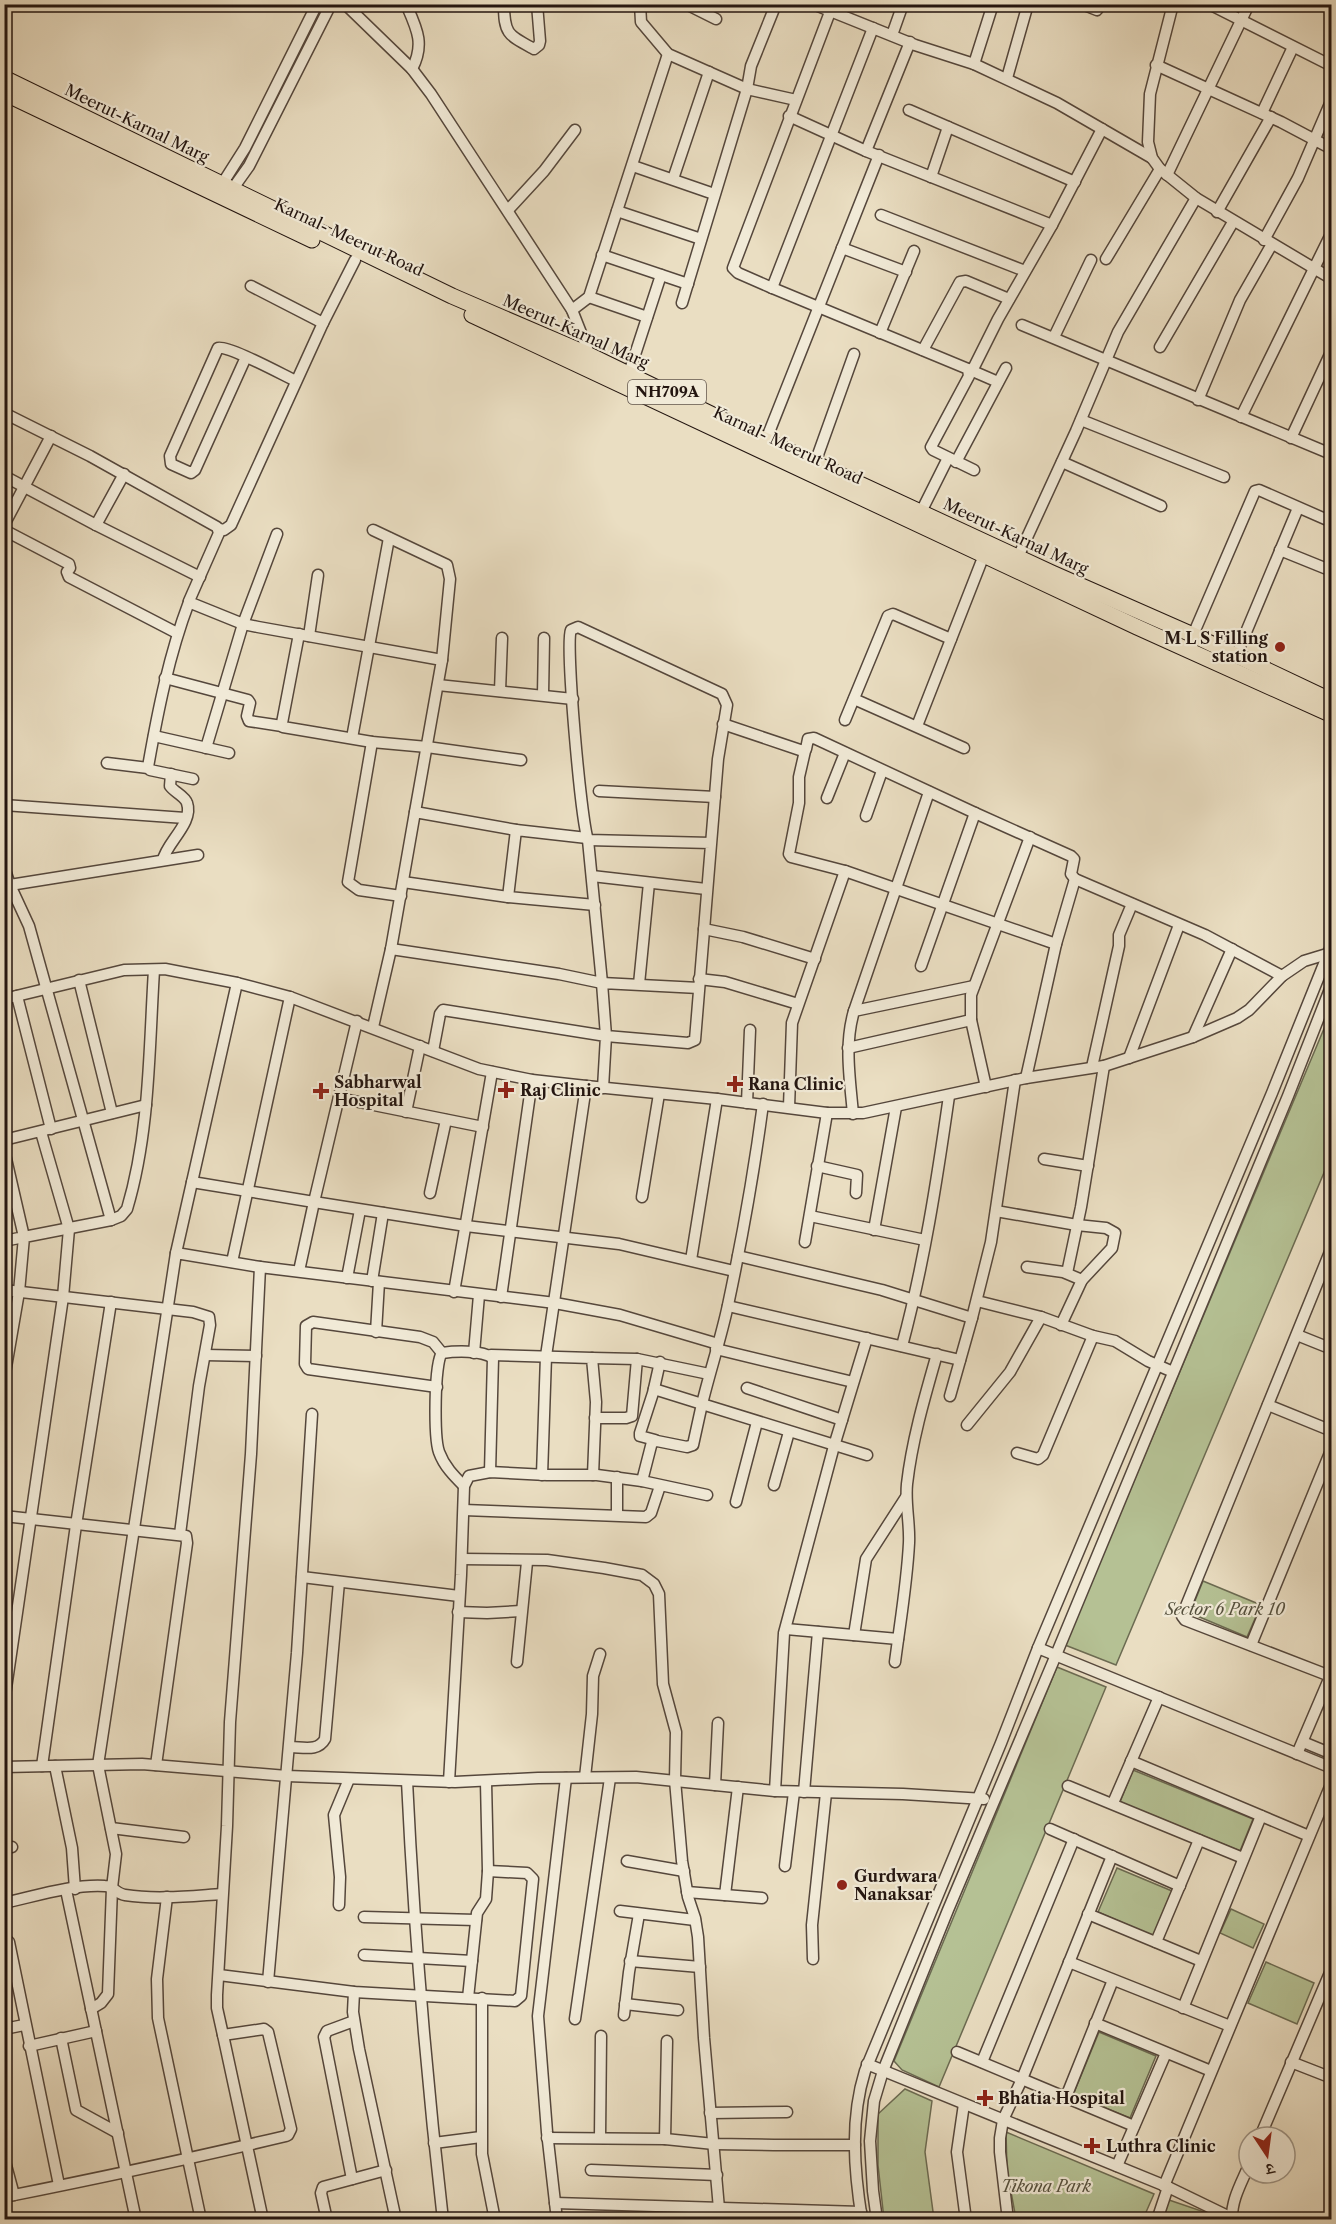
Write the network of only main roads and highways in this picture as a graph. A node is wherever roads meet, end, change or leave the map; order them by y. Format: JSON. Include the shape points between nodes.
{"nodes":[{"id":1,"x":4,"y":78,"type":"edge"},
{"id":2,"x":4,"y":93,"type":"edge"},
{"id":3,"x":224,"y":192,"type":"junction"},
{"id":4,"x":583,"y":360,"type":"junction"},
{"id":5,"x":1332,"y":701,"type":"edge"},
{"id":6,"x":1332,"y":715,"type":"edge"}],
"edges":[{"from":1,"to":3,"type":"highway","name":"Meerut-Karnal Marg","number":"NH709A"},
{"from":2,"to":3,"type":"highway","name":"Karnal- Meerut Road","number":"NH709A"},
{"from":3,"to":4,"type":"highway","name":"Meerut-Karnal Marg","number":"NH709A"},
{"from":3,"to":4,"type":"highway","name":"Karnal- Meerut Road","number":"NH709A","via":[[355,260]]},
{"from":4,"to":5,"type":"highway","name":"Meerut-Karnal Marg","number":"NH709A","via":[[629,373],[814,463]]},
{"from":4,"to":6,"type":"highway","name":"Karnal- Meerut Road","number":"NH709A","via":[[984,555]]}]}
